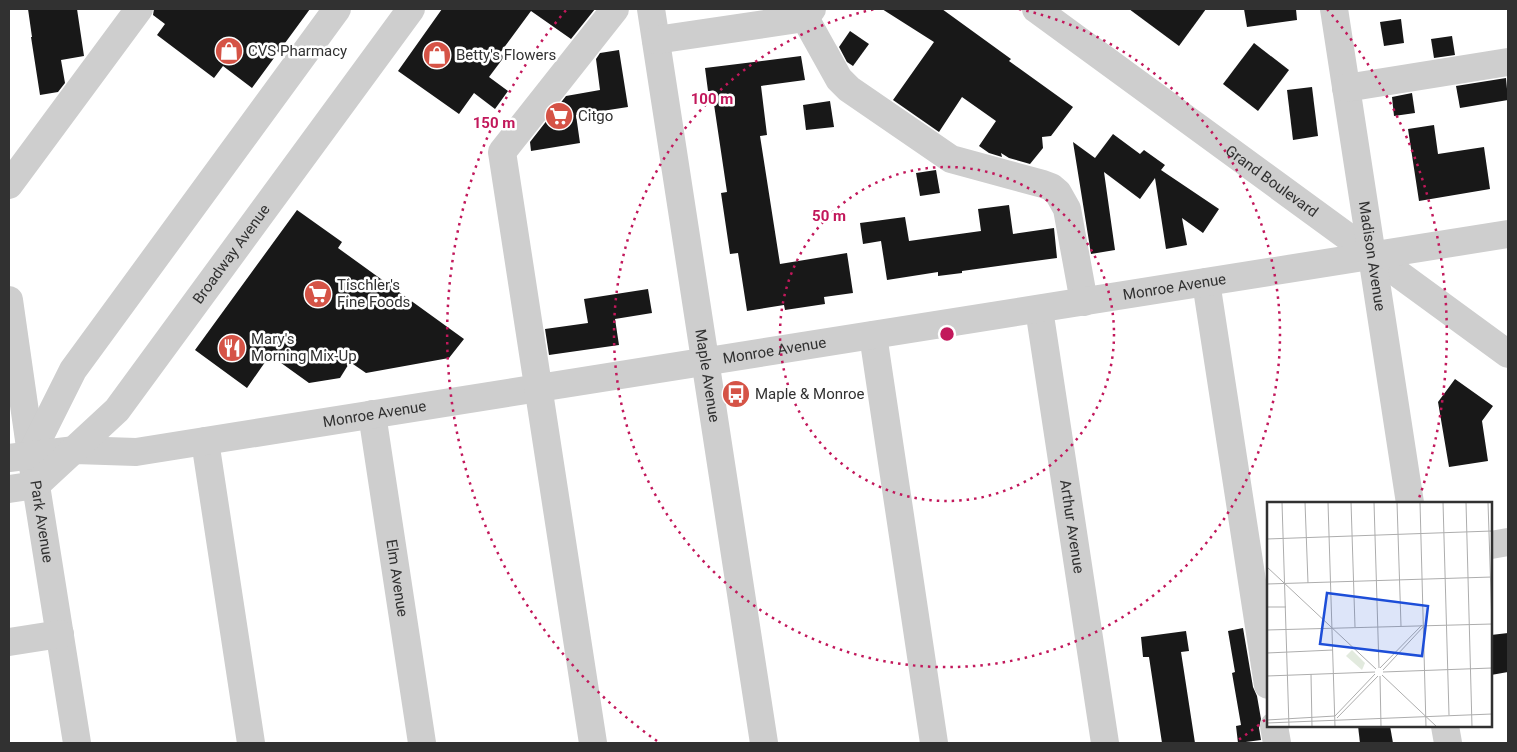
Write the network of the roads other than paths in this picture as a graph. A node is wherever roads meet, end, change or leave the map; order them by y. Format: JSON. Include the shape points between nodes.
{"nodes":[{"id":1,"x":139,"y":9,"type":"edge"},
{"id":2,"x":337,"y":9,"type":"edge"},
{"id":3,"x":411,"y":9,"type":"edge"},
{"id":4,"x":615,"y":9,"type":"edge"},
{"id":5,"x":651,"y":9,"type":"edge"},
{"id":6,"x":1036,"y":9,"type":"edge"},
{"id":7,"x":1334,"y":9,"type":"edge"},
{"id":8,"x":809,"y":13,"type":"edge"},
{"id":9,"x":656,"y":40,"type":"junction"},
{"id":10,"x":1508,"y":62,"type":"edge"},
{"id":11,"x":1346,"y":88,"type":"junction"},
{"id":12,"x":9,"y":185,"type":"edge"},
{"id":13,"x":1508,"y":234,"type":"edge"},
{"id":14,"x":1372,"y":256,"type":"junction"},
{"id":15,"x":1206,"y":282,"type":"junction"},
{"id":16,"x":9,"y":300,"type":"edge"},
{"id":17,"x":1084,"y":302,"type":"junction"},
{"id":18,"x":1039,"y":309,"type":"junction"},
{"id":19,"x":873,"y":335,"type":"junction"},
{"id":20,"x":1508,"y":354,"type":"edge"},
{"id":21,"x":705,"y":362,"type":"junction"},
{"id":22,"x":538,"y":388,"type":"junction"},
{"id":23,"x":372,"y":414,"type":"junction"},
{"id":24,"x":205,"y":441,"type":"junction"},
{"id":25,"x":75,"y":450,"type":"junction"},
{"id":26,"x":20,"y":456,"type":"edge"},
{"id":27,"x":36,"y":485,"type":"junction"},
{"id":28,"x":9,"y":489,"type":"edge"},
{"id":29,"x":1410,"y":502,"type":"edge"},
{"id":30,"x":1508,"y":542,"type":"edge"},
{"id":31,"x":1492,"y":545,"type":"edge"},
{"id":32,"x":60,"y":634,"type":"junction"},
{"id":33,"x":9,"y":642,"type":"edge"},
{"id":34,"x":1267,"y":678,"type":"edge"},
{"id":35,"x":1274,"y":727,"type":"edge"},
{"id":36,"x":1445,"y":727,"type":"edge"},
{"id":37,"x":77,"y":743,"type":"edge"},
{"id":38,"x":251,"y":743,"type":"edge"},
{"id":39,"x":422,"y":743,"type":"edge"},
{"id":40,"x":593,"y":743,"type":"edge"},
{"id":41,"x":764,"y":743,"type":"edge"},
{"id":42,"x":934,"y":743,"type":"edge"},
{"id":43,"x":1105,"y":743,"type":"edge"},
{"id":44,"x":1277,"y":743,"type":"edge"},
{"id":45,"x":1448,"y":743,"type":"edge"}],
"edges":[{"from":1,"to":12,"type":"street"},
{"from":2,"to":26,"type":"street","via":[[73,370]]},
{"from":3,"to":25,"type":"street","name":"Broadway Avenue","via":[[117,410]]},
{"from":4,"to":22,"type":"street","via":[[502,152]]},
{"from":5,"to":9,"type":"street","name":"Maple Avenue"},
{"from":6,"to":14,"type":"street","name":"Grand Boulevard"},
{"from":7,"to":11,"type":"street","name":"Madison Avenue"},
{"from":8,"to":9,"type":"street"},
{"from":8,"to":17,"type":"street","via":[[839,78],[849,89],[950,159],[1043,184],[1058,193],[1068,209]]},
{"from":9,"to":21,"type":"street","name":"Maple Avenue"},
{"from":10,"to":11,"type":"street"},
{"from":11,"to":14,"type":"street","name":"Madison Avenue"},
{"from":13,"to":14,"type":"street","name":"Monroe Avenue"},
{"from":14,"to":15,"type":"street","name":"Monroe Avenue"},
{"from":14,"to":20,"type":"street","name":"Grand Boulevard"},
{"from":14,"to":29,"type":"street","name":"Madison Avenue"},
{"from":15,"to":17,"type":"street","name":"Monroe Avenue"},
{"from":15,"to":34,"type":"street"},
{"from":16,"to":26,"type":"street","name":"Park Avenue"},
{"from":17,"to":18,"type":"street","name":"Monroe Avenue"},
{"from":18,"to":19,"type":"street","name":"Monroe Avenue"},
{"from":18,"to":43,"type":"street","name":"Arthur Avenue"},
{"from":19,"to":21,"type":"street","name":"Monroe Avenue"},
{"from":19,"to":42,"type":"street"},
{"from":21,"to":22,"type":"street","name":"Monroe Avenue"},
{"from":21,"to":41,"type":"street","name":"Maple Avenue"},
{"from":22,"to":23,"type":"street","name":"Monroe Avenue"},
{"from":22,"to":40,"type":"street"},
{"from":23,"to":24,"type":"street","name":"Monroe Avenue"},
{"from":23,"to":39,"type":"street","name":"Elm Avenue"},
{"from":24,"to":25,"type":"street","name":"Monroe Avenue","via":[[136,452]]},
{"from":24,"to":38,"type":"street"},
{"from":25,"to":26,"type":"street","name":"Monroe Avenue"},
{"from":25,"to":27,"type":"street","name":"Broadway Avenue"},
{"from":26,"to":27,"type":"street","name":"Park Avenue"},
{"from":27,"to":28,"type":"street"},
{"from":27,"to":32,"type":"street","name":"Park Avenue"},
{"from":30,"to":31,"type":"street"},
{"from":32,"to":33,"type":"street"},
{"from":32,"to":37,"type":"street","name":"Park Avenue"},
{"from":35,"to":44,"type":"street"},
{"from":36,"to":45,"type":"street"}]}
